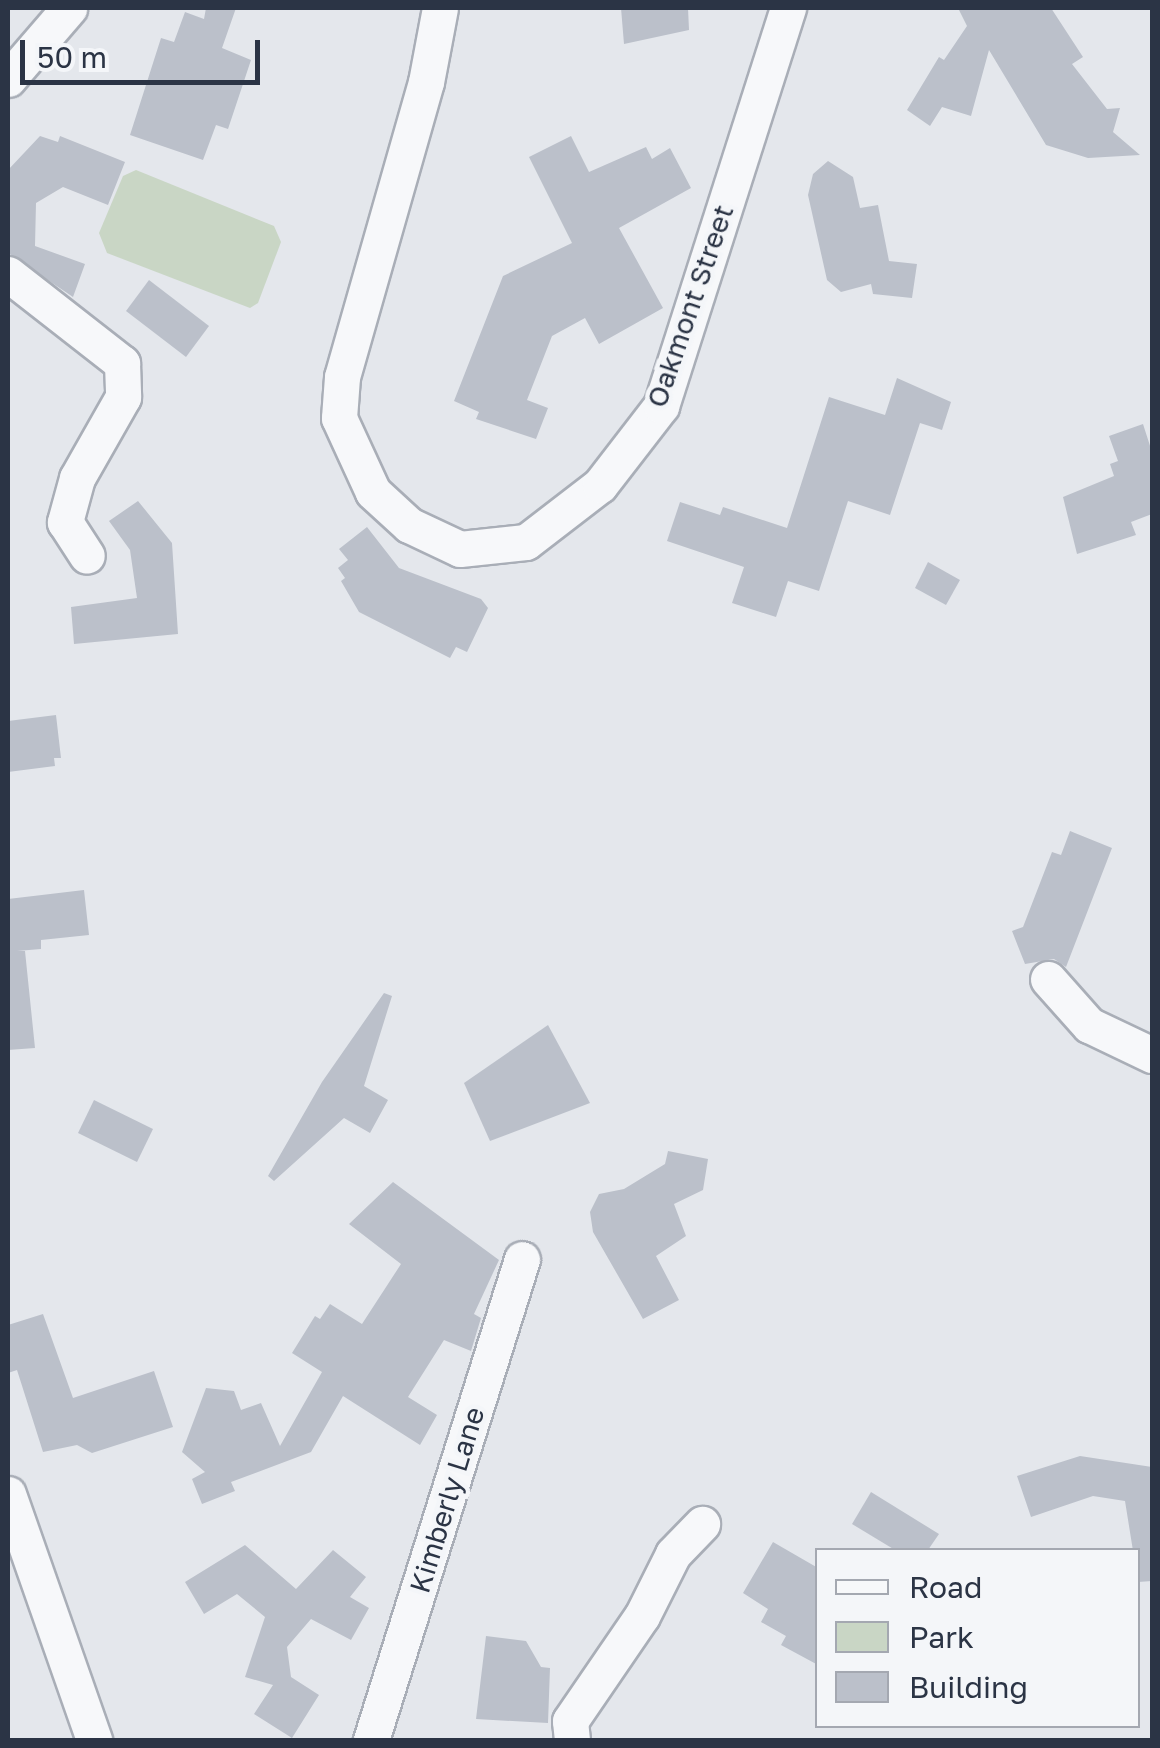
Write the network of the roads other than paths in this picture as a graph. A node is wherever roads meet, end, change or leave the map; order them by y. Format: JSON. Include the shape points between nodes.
{"nodes":[{"id":1,"x":69,"y":8,"type":"edge"},
{"id":2,"x":440,"y":8,"type":"edge"},
{"id":3,"x":788,"y":8,"type":"edge"},
{"id":4,"x":8,"y":79,"type":"edge"},
{"id":5,"x":8,"y":274,"type":"edge"},
{"id":6,"x":87,"y":556,"type":"dead end"},
{"id":7,"x":1048,"y":978,"type":"dead end"},
{"id":8,"x":1152,"y":1056,"type":"edge"},
{"id":9,"x":522,"y":1259,"type":"dead end"},
{"id":10,"x":8,"y":1494,"type":"edge"},
{"id":11,"x":702,"y":1524,"type":"dead end"},
{"id":12,"x":94,"y":1740,"type":"edge"},
{"id":13,"x":371,"y":1740,"type":"edge"},
{"id":14,"x":572,"y":1740,"type":"edge"}],
"edges":[{"from":1,"to":4,"type":"street"},
{"from":2,"to":3,"type":"street","name":"Oakmont Street","via":[[426,82],[342,377],[339,418],[373,492],[409,525],[460,549],[526,542],[600,485],[661,406]]},
{"from":5,"to":6,"type":"street","via":[[122,363],[123,396],[77,478],[65,522]]},
{"from":7,"to":8,"type":"street","via":[[1089,1025]]},
{"from":9,"to":13,"type":"street","name":"Kimberly Lane"},
{"from":10,"to":12,"type":"street"},
{"from":11,"to":14,"type":"street","via":[[673,1554],[642,1616],[570,1721]]}]}
